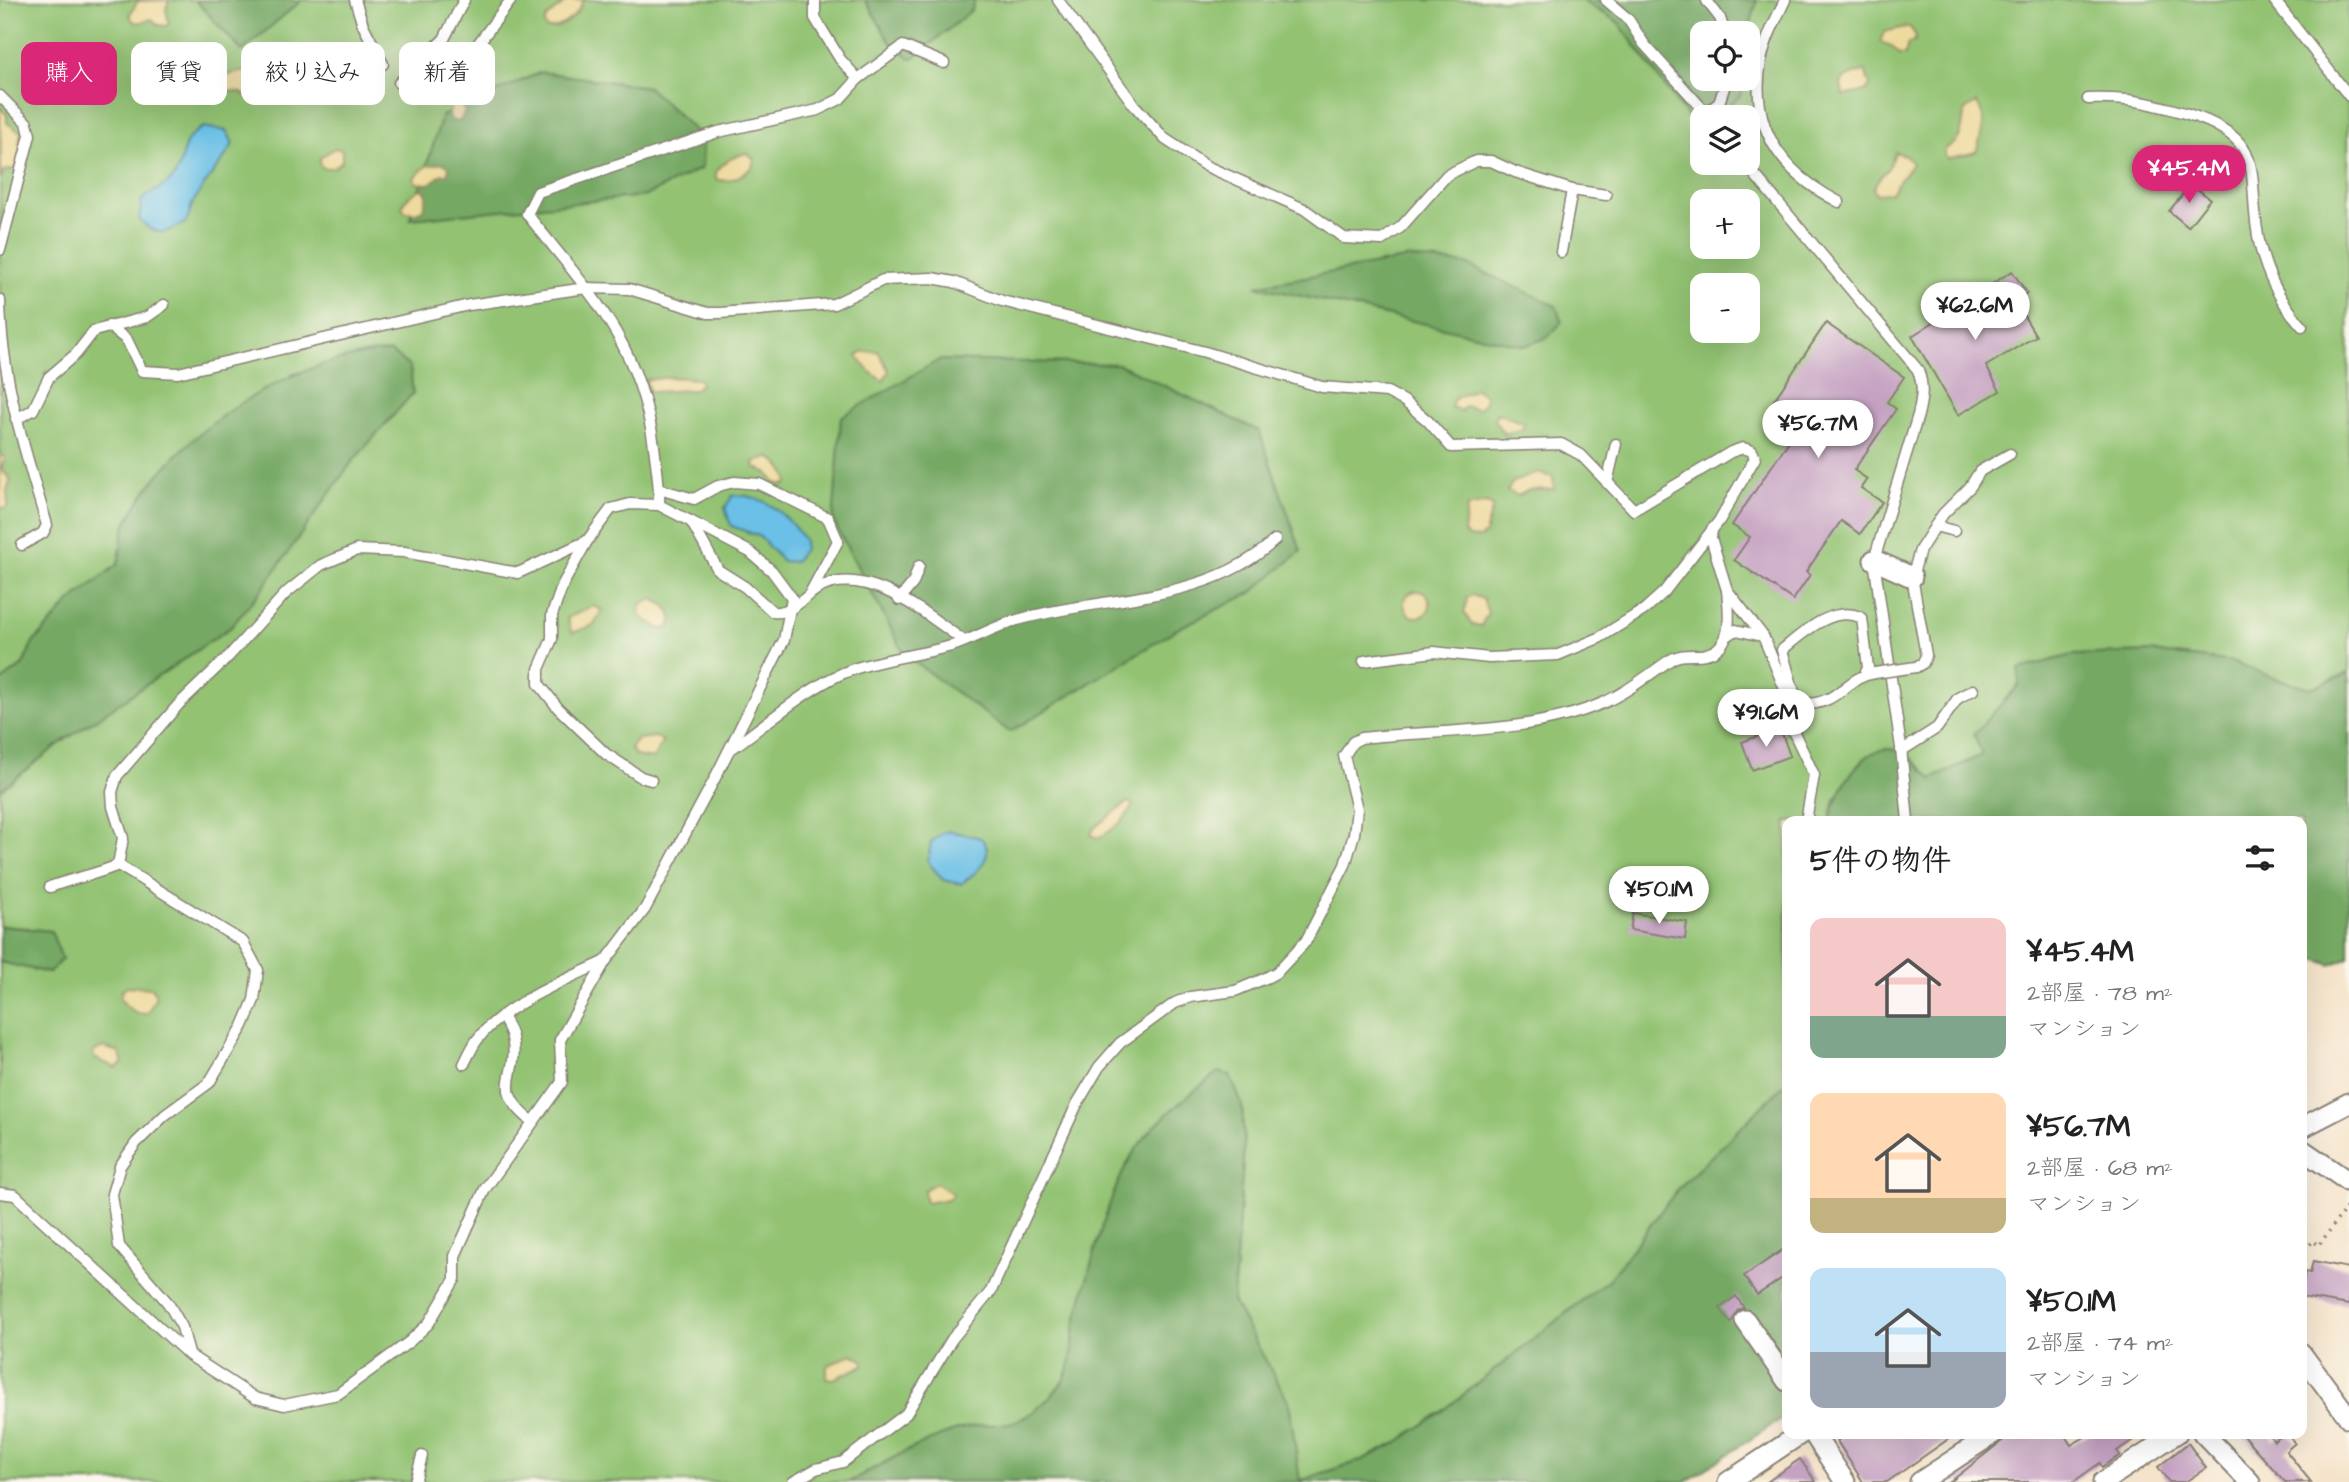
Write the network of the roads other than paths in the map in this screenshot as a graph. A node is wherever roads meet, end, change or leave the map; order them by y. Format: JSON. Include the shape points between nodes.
{"nodes":[{"id":1,"x":355,"y":0,"type":"edge"},
{"id":2,"x":464,"y":0,"type":"edge"},
{"id":3,"x":511,"y":0,"type":"edge"},
{"id":4,"x":815,"y":0,"type":"edge"},
{"id":5,"x":1058,"y":0,"type":"edge"},
{"id":6,"x":1606,"y":0,"type":"edge"},
{"id":7,"x":1785,"y":0,"type":"edge"},
{"id":8,"x":2274,"y":0,"type":"edge"},
{"id":9,"x":1707,"y":1,"type":"edge"},
{"id":10,"x":1721,"y":21,"type":"edge"},
{"id":11,"x":372,"y":42,"type":"edge"},
{"id":12,"x":441,"y":42,"type":"edge"},
{"id":13,"x":480,"y":42,"type":"edge"},
{"id":14,"x":944,"y":63,"type":"dead end"},
{"id":15,"x":858,"y":79,"type":"junction"},
{"id":16,"x":0,"y":96,"type":"edge"},
{"id":17,"x":2349,"y":96,"type":"edge"},
{"id":18,"x":2088,"y":99,"type":"dead end"},
{"id":19,"x":1699,"y":105,"type":"edge"},
{"id":20,"x":1755,"y":175,"type":"edge"},
{"id":21,"x":1572,"y":190,"type":"junction"},
{"id":22,"x":1606,"y":195,"type":"dead end"},
{"id":23,"x":1839,"y":202,"type":"dead end"},
{"id":24,"x":0,"y":250,"type":"edge"},
{"id":25,"x":1561,"y":252,"type":"dead end"},
{"id":26,"x":586,"y":288,"type":"junction"},
{"id":27,"x":0,"y":300,"type":"edge"},
{"id":28,"x":164,"y":305,"type":"dead end"},
{"id":29,"x":109,"y":326,"type":"junction"},
{"id":30,"x":2302,"y":326,"type":"dead end"},
{"id":31,"x":16,"y":419,"type":"junction"},
{"id":32,"x":1616,"y":444,"type":"dead end"},
{"id":33,"x":2010,"y":454,"type":"dead end"},
{"id":34,"x":1606,"y":483,"type":"junction"},
{"id":35,"x":659,"y":489,"type":"junction"},
{"id":36,"x":659,"y":505,"type":"junction"},
{"id":37,"x":691,"y":520,"type":"junction"},
{"id":38,"x":1935,"y":526,"type":"junction"},
{"id":39,"x":1712,"y":529,"type":"junction"},
{"id":40,"x":1954,"y":531,"type":"dead end"},
{"id":41,"x":1275,"y":540,"type":"dead end"},
{"id":42,"x":587,"y":541,"type":"junction"},
{"id":43,"x":22,"y":545,"type":"dead end"},
{"id":44,"x":1874,"y":560,"type":"junction"},
{"id":45,"x":919,"y":566,"type":"dead end"},
{"id":46,"x":1912,"y":577,"type":"junction"},
{"id":47,"x":1727,"y":590,"type":"junction"},
{"id":48,"x":810,"y":594,"type":"junction"},
{"id":49,"x":899,"y":600,"type":"junction"},
{"id":50,"x":791,"y":610,"type":"junction"},
{"id":51,"x":1727,"y":636,"type":"junction"},
{"id":52,"x":1763,"y":636,"type":"junction"},
{"id":53,"x":964,"y":641,"type":"junction"},
{"id":54,"x":1364,"y":661,"type":"dead end"},
{"id":55,"x":1870,"y":673,"type":"junction"},
{"id":56,"x":1973,"y":690,"type":"dead end"},
{"id":57,"x":729,"y":750,"type":"junction"},
{"id":58,"x":1901,"y":751,"type":"junction"},
{"id":59,"x":651,"y":780,"type":"dead end"},
{"id":60,"x":1807,"y":816,"type":"edge"},
{"id":61,"x":1908,"y":816,"type":"edge"},
{"id":62,"x":118,"y":865,"type":"junction"},
{"id":63,"x":50,"y":887,"type":"dead end"},
{"id":64,"x":605,"y":962,"type":"junction"},
{"id":65,"x":503,"y":1017,"type":"junction"},
{"id":66,"x":464,"y":1064,"type":"dead end"},
{"id":67,"x":2349,"y":1103,"type":"edge"},
{"id":68,"x":533,"y":1122,"type":"junction"},
{"id":69,"x":2307,"y":1125,"type":"edge"},
{"id":70,"x":2307,"y":1153,"type":"edge"},
{"id":71,"x":2349,"y":1182,"type":"edge"},
{"id":72,"x":0,"y":1193,"type":"edge"},
{"id":73,"x":1745,"y":1320,"type":"dead end"},
{"id":74,"x":189,"y":1354,"type":"junction"},
{"id":75,"x":2307,"y":1361,"type":"edge"},
{"id":76,"x":1782,"y":1374,"type":"edge"},
{"id":77,"x":2349,"y":1418,"type":"edge"},
{"id":78,"x":1793,"y":1439,"type":"edge"},
{"id":79,"x":1817,"y":1439,"type":"edge"},
{"id":80,"x":1985,"y":1439,"type":"edge"},
{"id":81,"x":2168,"y":1439,"type":"edge"},
{"id":82,"x":2209,"y":1439,"type":"edge"},
{"id":83,"x":422,"y":1457,"type":"dead end"},
{"id":84,"x":415,"y":1482,"type":"edge"},
{"id":85,"x":793,"y":1482,"type":"edge"},
{"id":86,"x":1728,"y":1482,"type":"edge"},
{"id":87,"x":1845,"y":1482,"type":"edge"},
{"id":88,"x":1920,"y":1482,"type":"edge"},
{"id":89,"x":2103,"y":1482,"type":"edge"},
{"id":90,"x":2250,"y":1482,"type":"edge"}],
"edges":[{"from":1,"to":11,"type":"lane"},
{"from":2,"to":12,"type":"lane"},
{"from":3,"to":13,"type":"lane"},
{"from":4,"to":15,"type":"lane","via":[[815,18]]},
{"from":5,"to":21,"type":"lane","via":[[1134,105],[1165,139],[1206,166],[1304,209],[1344,238],[1382,240],[1401,228],[1447,175],[1476,161],[1491,161]]},
{"from":6,"to":19,"type":"lane","via":[[1628,19],[1644,44]]},
{"from":7,"to":23,"type":"lane","via":[[1761,60],[1761,106],[1772,147],[1781,160],[1814,189]]},
{"from":8,"to":17,"type":"lane"},
{"from":9,"to":10,"type":"lane"},
{"from":14,"to":15,"type":"lane","via":[[903,46]]},
{"from":15,"to":26,"type":"lane","via":[[840,99],[818,110],[718,132],[538,192],[527,214]]},
{"from":16,"to":24,"type":"lane","via":[[27,123],[30,135]]},
{"from":18,"to":30,"type":"lane","via":[[2147,101],[2212,121],[2232,134],[2245,150],[2252,171],[2261,247],[2284,306]]},
{"from":20,"to":44,"type":"lane","via":[[1922,380],[1918,415]]},
{"from":21,"to":22,"type":"lane"},
{"from":21,"to":25,"type":"lane"},
{"from":26,"to":29,"type":"lane","via":[[468,305],[178,373],[142,371],[127,340]]},
{"from":26,"to":34,"type":"lane","via":[[629,289],[720,313],[834,304],[883,281],[932,278],[954,282],[1002,301],[1322,387],[1387,392],[1420,415],[1451,447],[1561,444],[1581,455]]},
{"from":26,"to":35,"type":"lane","via":[[629,352],[641,383]]},
{"from":27,"to":31,"type":"lane"},
{"from":28,"to":29,"type":"lane","via":[[147,317]]},
{"from":29,"to":31,"type":"lane","via":[[94,331],[49,377],[33,410]]},
{"from":31,"to":43,"type":"lane","via":[[47,525],[43,533]]},
{"from":32,"to":34,"type":"lane"},
{"from":33,"to":38,"type":"lane","via":[[1980,471]]},
{"from":34,"to":39,"type":"lane","via":[[1634,510],[1731,452],[1752,451],[1755,458]]},
{"from":35,"to":36,"type":"lane"},
{"from":35,"to":48,"type":"lane","via":[[694,499],[726,484],[759,484],[828,518],[838,541]]},
{"from":36,"to":37,"type":"lane"},
{"from":36,"to":42,"type":"lane","via":[[611,509]]},
{"from":37,"to":50,"type":"lane","via":[[750,551],[792,598]]},
{"from":37,"to":50,"type":"lane","via":[[718,570],[774,612]]},
{"from":38,"to":40,"type":"lane"},
{"from":38,"to":46,"type":"lane","via":[[1920,550]]},
{"from":39,"to":47,"type":"lane"},
{"from":39,"to":54,"type":"lane","via":[[1654,602],[1580,647],[1535,657],[1434,652]]},
{"from":41,"to":53,"type":"lane","via":[[1257,556],[1215,576],[1157,594],[1014,621]]},
{"from":42,"to":59,"type":"lane","via":[[552,615],[552,639],[539,670],[539,684],[606,754]]},
{"from":42,"to":62,"type":"lane","via":[[518,573],[404,552],[357,551],[321,565],[286,593],[117,776],[113,807],[123,838]]},
{"from":44,"to":46,"type":"street"},
{"from":44,"to":58,"type":"lane"},
{"from":45,"to":49,"type":"lane"},
{"from":46,"to":55,"type":"lane","bridge":true,"via":[[1926,655],[1923,663]]},
{"from":47,"to":51,"type":"lane"},
{"from":47,"to":52,"type":"lane"},
{"from":48,"to":49,"type":"lane","via":[[824,586],[860,582]]},
{"from":48,"to":50,"type":"lane"},
{"from":49,"to":53,"type":"lane"},
{"from":50,"to":57,"type":"lane","via":[[783,640]]},
{"from":51,"to":52,"type":"lane","via":[[1736,630]]},
{"from":51,"to":85,"type":"lane","via":[[1714,650],[1673,658],[1626,691],[1570,715],[1454,733],[1353,742],[1344,756],[1357,809],[1354,834],[1345,865],[1306,941],[1277,972],[1243,988],[1175,1003],[1120,1043],[1077,1104],[991,1292],[952,1339],[906,1414],[843,1462],[816,1469]]},
{"from":52,"to":60,"type":"lane","via":[[1787,694],[1787,718],[1814,775]]},
{"from":53,"to":57,"type":"lane","via":[[850,670]]},
{"from":55,"to":55,"type":"lane","via":[[1822,704],[1803,704],[1795,696],[1782,650],[1816,622],[1854,614],[1862,618]]},
{"from":56,"to":58,"type":"lane","via":[[1958,698],[1937,728]]},
{"from":57,"to":64,"type":"lane","via":[[645,909]]},
{"from":58,"to":61,"type":"lane"},
{"from":62,"to":63,"type":"lane"},
{"from":62,"to":74,"type":"lane","via":[[243,942],[258,970],[254,1000],[243,1026],[209,1083],[136,1143],[120,1166],[112,1194],[118,1246],[168,1303],[182,1327]]},
{"from":64,"to":65,"type":"lane","via":[[541,992]]},
{"from":64,"to":68,"type":"lane","via":[[559,1040],[562,1082]]},
{"from":65,"to":66,"type":"lane","via":[[478,1038]]},
{"from":65,"to":68,"type":"lane","via":[[512,1037],[510,1094],[514,1108]]},
{"from":67,"to":69,"type":"street"},
{"from":68,"to":74,"type":"lane","via":[[485,1189],[455,1256],[455,1279],[429,1323],[338,1394],[284,1405],[256,1398]]},
{"from":70,"to":71,"type":"street"},
{"from":72,"to":74,"type":"lane","via":[[15,1195]]},
{"from":73,"to":76,"type":"street"},
{"from":75,"to":77,"type":"street"},
{"from":78,"to":86,"type":"street"},
{"from":79,"to":87,"type":"street"},
{"from":80,"to":88,"type":"street"},
{"from":81,"to":89,"type":"street"},
{"from":82,"to":90,"type":"street"},
{"from":83,"to":84,"type":"lane"}]}
